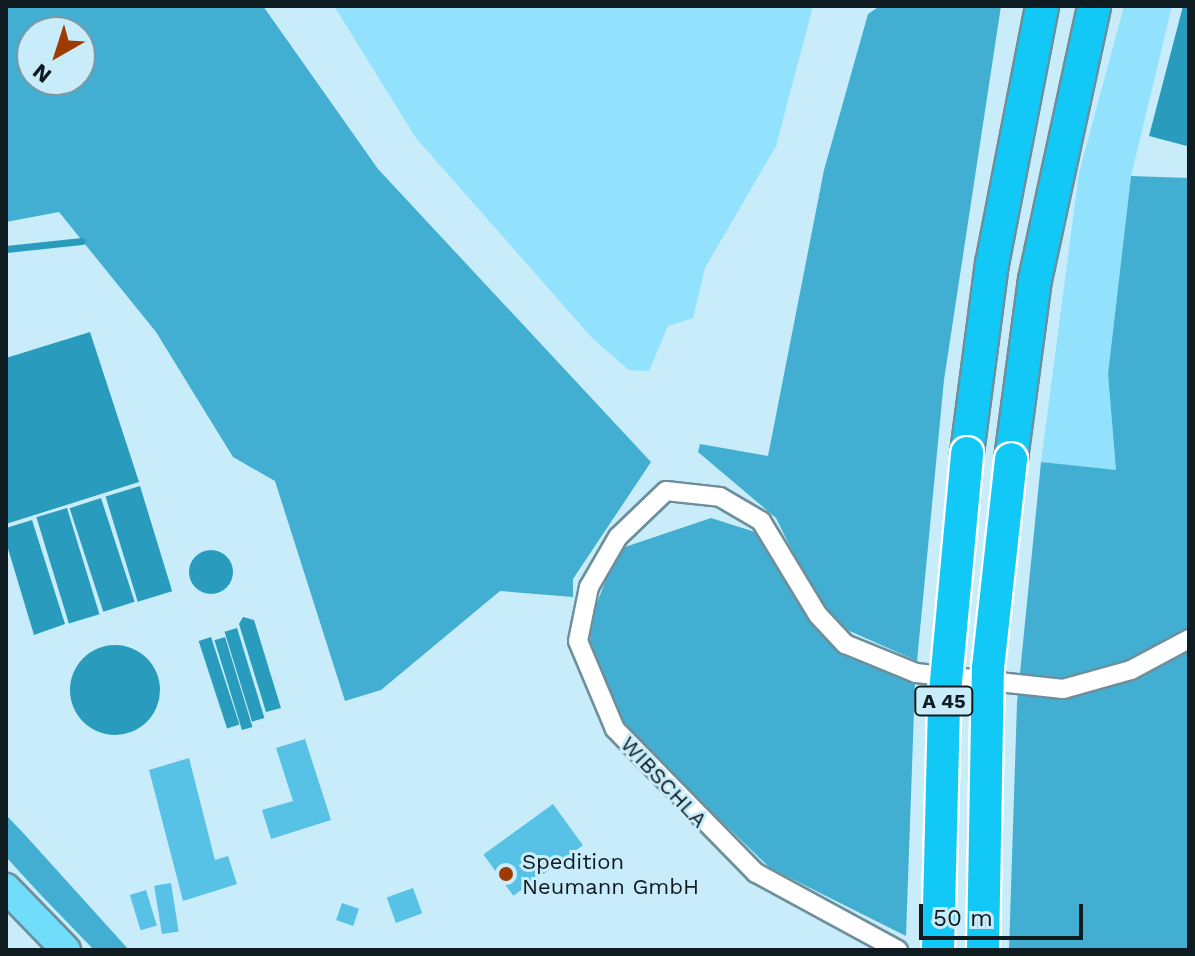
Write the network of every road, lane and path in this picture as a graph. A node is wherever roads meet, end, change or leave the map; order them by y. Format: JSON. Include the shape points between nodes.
{"nodes":[{"id":1,"x":1042,"y":6,"type":"edge"},
{"id":2,"x":1094,"y":6,"type":"edge"},
{"id":3,"x":1189,"y":639,"type":"edge"},
{"id":4,"x":6,"y":888,"type":"edge"},
{"id":5,"x":66,"y":950,"type":"edge"},
{"id":6,"x":898,"y":950,"type":"edge"},
{"id":7,"x":938,"y":950,"type":"edge"},
{"id":8,"x":983,"y":950,"type":"edge"}],
"edges":[{"from":1,"to":7,"type":"highway","number":"A 45","bridge":true,"via":[[992,264],[967,453],[944,703]]},
{"from":2,"to":8,"type":"highway","number":"A 45","bridge":true,"via":[[1035,280],[1011,459],[988,668]]},
{"from":3,"to":6,"type":"street","name":"WIBSCHLA","via":[[1131,670],[1063,689],[916,673],[845,644],[818,615],[761,521],[720,497],[666,491],[618,537],[589,587],[578,641],[615,729],[765,880]]},
{"from":4,"to":5,"type":"main road"}]}
